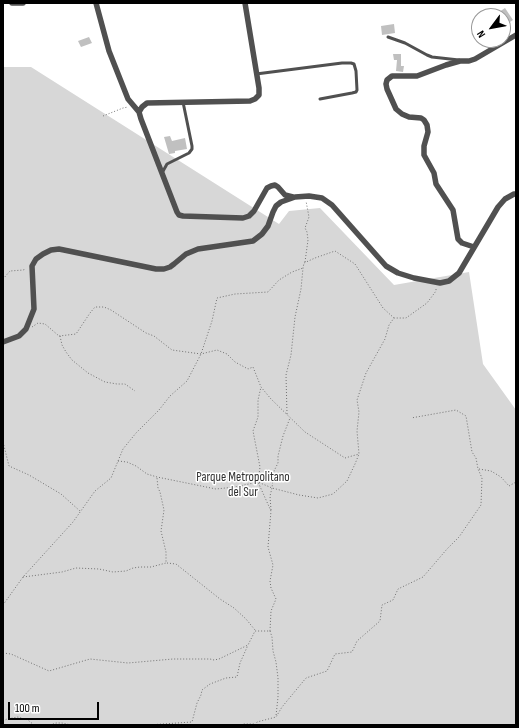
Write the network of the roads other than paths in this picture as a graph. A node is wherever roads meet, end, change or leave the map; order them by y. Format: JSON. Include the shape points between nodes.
{"nodes":[{"id":1,"x":12,"y":3,"type":"edge"},
{"id":2,"x":23,"y":3,"type":"edge"},
{"id":3,"x":96,"y":3,"type":"edge"},
{"id":4,"x":245,"y":3,"type":"edge"},
{"id":5,"x":516,"y":35,"type":"edge"},
{"id":6,"x":388,"y":37,"type":"dead end"},
{"id":7,"x":468,"y":61,"type":"junction"},
{"id":8,"x":256,"y":74,"type":"junction"},
{"id":9,"x":320,"y":99,"type":"dead end"},
{"id":10,"x":183,"y":102,"type":"junction"},
{"id":11,"x":139,"y":112,"type":"junction"},
{"id":12,"x":162,"y":173,"type":"junction"},
{"id":13,"x":516,"y":194,"type":"edge"},
{"id":14,"x":295,"y":197,"type":"junction"},
{"id":15,"x":474,"y":247,"type":"junction"},
{"id":16,"x":3,"y":342,"type":"edge"}],
"edges":[{"from":1,"to":2,"type":"street"},
{"from":3,"to":11,"type":"street","via":[[109,51],[128,99]]},
{"from":4,"to":8,"type":"street"},
{"from":5,"to":7,"type":"street"},
{"from":6,"to":7,"type":"lane","via":[[432,57]]},
{"from":7,"to":15,"type":"street","via":[[446,65],[417,76],[392,76],[386,80],[386,84],[396,109],[409,117],[421,118],[427,125],[424,155],[434,173],[436,184],[453,210],[458,239]]},
{"from":8,"to":9,"type":"lane","via":[[342,63],[354,64],[356,92]]},
{"from":8,"to":10,"type":"street","via":[[259,95],[250,101]]},
{"from":10,"to":11,"type":"street","via":[[147,103]]},
{"from":10,"to":12,"type":"lane","via":[[192,149],[167,164]]},
{"from":11,"to":12,"type":"street"},
{"from":12,"to":14,"type":"street","via":[[177,212],[183,216],[249,216],[267,188],[271,186],[278,187],[285,195]]},
{"from":13,"to":15,"type":"street","via":[[498,207]]},
{"from":14,"to":15,"type":"street","via":[[322,198],[332,205],[386,266],[414,278],[440,284],[449,281],[459,273]]},
{"from":14,"to":16,"type":"street","via":[[276,206],[268,226],[253,241],[198,249],[164,269],[59,249],[51,250],[36,259],[32,266],[34,308],[26,328],[19,336]]}]}
